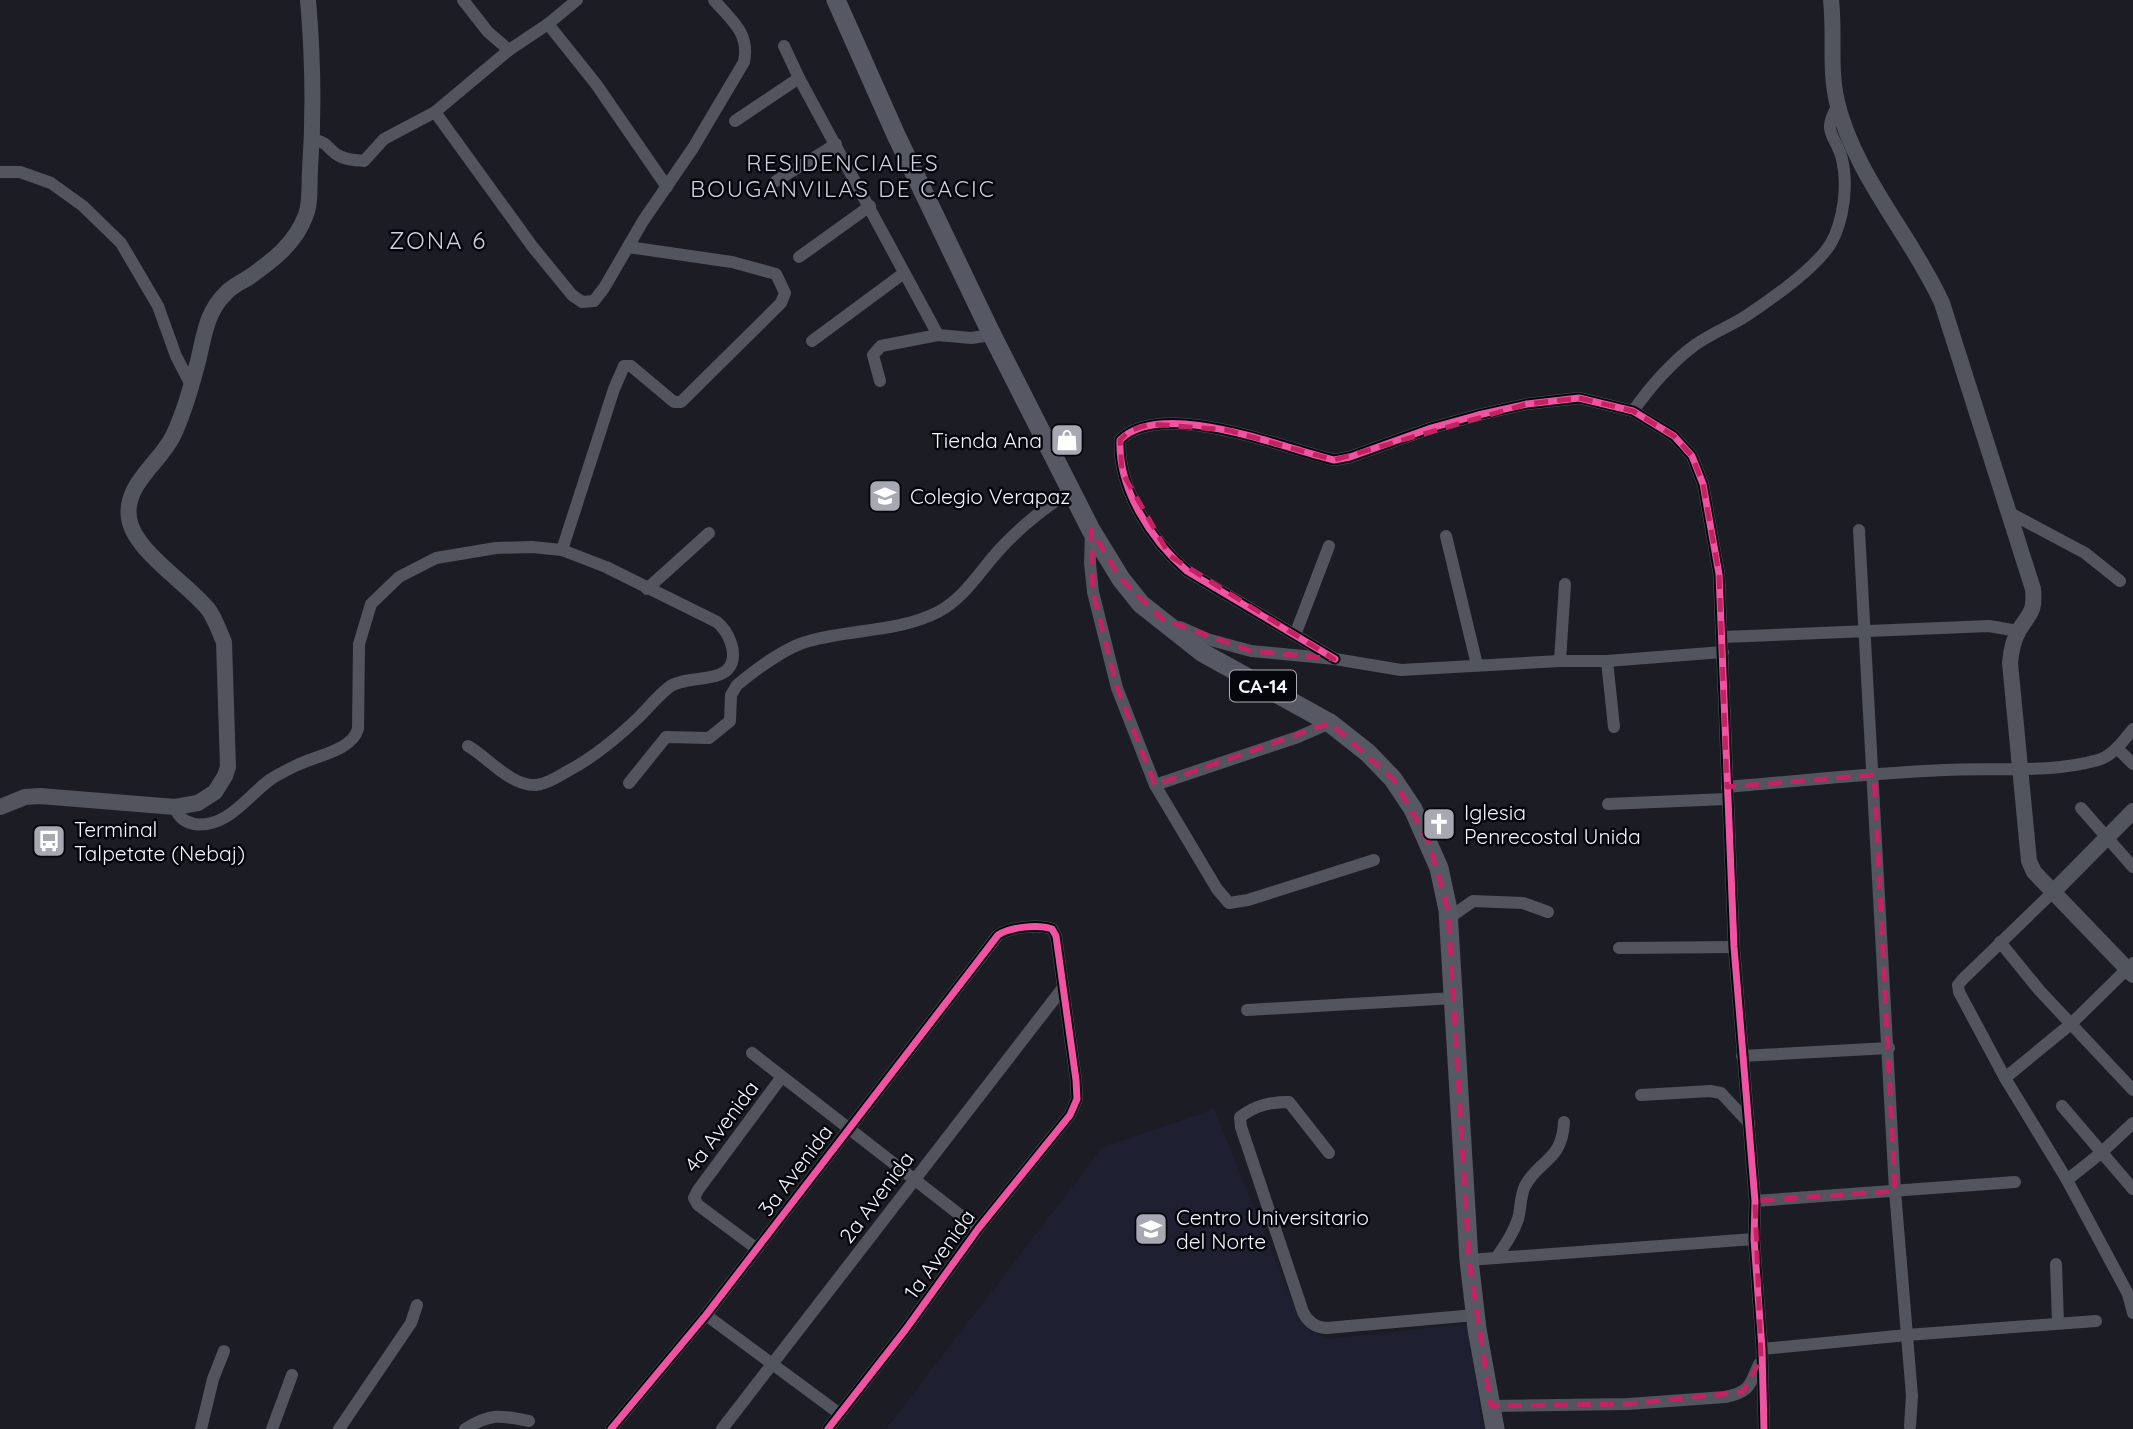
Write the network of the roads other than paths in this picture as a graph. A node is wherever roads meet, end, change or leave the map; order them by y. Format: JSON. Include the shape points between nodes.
{"nodes":[{"id":1,"x":308,"y":0,"type":"edge"},
{"id":2,"x":463,"y":0,"type":"edge"},
{"id":3,"x":577,"y":0,"type":"edge"},
{"id":4,"x":714,"y":0,"type":"edge"},
{"id":5,"x":836,"y":0,"type":"edge"},
{"id":6,"x":1831,"y":0,"type":"edge"},
{"id":7,"x":548,"y":24,"type":"junction"},
{"id":8,"x":784,"y":46,"type":"dead end"},
{"id":9,"x":509,"y":50,"type":"junction"},
{"id":10,"x":799,"y":78,"type":"junction"},
{"id":11,"x":1838,"y":105,"type":"junction"},
{"id":12,"x":435,"y":112,"type":"junction"},
{"id":13,"x":735,"y":121,"type":"dead end"},
{"id":14,"x":312,"y":139,"type":"junction"},
{"id":15,"x":836,"y":144,"type":"junction"},
{"id":16,"x":0,"y":172,"type":"edge"},
{"id":17,"x":776,"y":181,"type":"dead end"},
{"id":18,"x":667,"y":187,"type":"junction"},
{"id":19,"x":870,"y":206,"type":"junction"},
{"id":20,"x":628,"y":247,"type":"junction"},
{"id":21,"x":799,"y":257,"type":"dead end"},
{"id":22,"x":904,"y":273,"type":"junction"},
{"id":23,"x":938,"y":335,"type":"junction"},
{"id":24,"x":992,"y":335,"type":"junction"},
{"id":25,"x":813,"y":341,"type":"dead end"},
{"id":26,"x":880,"y":381,"type":"dead end"},
{"id":27,"x":191,"y":385,"type":"junction"},
{"id":28,"x":1633,"y":411,"type":"junction"},
{"id":29,"x":1070,"y":490,"type":"junction"},
{"id":30,"x":2008,"y":512,"type":"junction"},
{"id":31,"x":1091,"y":530,"type":"junction"},
{"id":32,"x":1859,"y":530,"type":"dead end"},
{"id":33,"x":709,"y":533,"type":"dead end"},
{"id":34,"x":1446,"y":536,"type":"dead end"},
{"id":35,"x":1329,"y":546,"type":"dead end"},
{"id":36,"x":562,"y":550,"type":"junction"},
{"id":37,"x":2120,"y":581,"type":"dead end"},
{"id":38,"x":1565,"y":584,"type":"dead end"},
{"id":39,"x":647,"y":589,"type":"junction"},
{"id":40,"x":1162,"y":619,"type":"junction"},
{"id":41,"x":1866,"y":631,"type":"junction"},
{"id":42,"x":2018,"y":631,"type":"junction"},
{"id":43,"x":1295,"y":635,"type":"junction"},
{"id":44,"x":1723,"y":637,"type":"junction"},
{"id":45,"x":1723,"y":652,"type":"junction"},
{"id":46,"x":1335,"y":659,"type":"junction"},
{"id":47,"x":1560,"y":661,"type":"junction"},
{"id":48,"x":1607,"y":661,"type":"junction"},
{"id":49,"x":1478,"y":665,"type":"junction"},
{"id":50,"x":1330,"y":723,"type":"junction"},
{"id":51,"x":1614,"y":727,"type":"dead end"},
{"id":52,"x":2133,"y":729,"type":"edge"},
{"id":53,"x":468,"y":746,"type":"dead end"},
{"id":54,"x":2117,"y":748,"type":"junction"},
{"id":55,"x":2133,"y":764,"type":"edge"},
{"id":56,"x":2020,"y":770,"type":"junction"},
{"id":57,"x":1874,"y":775,"type":"junction"},
{"id":58,"x":629,"y":783,"type":"dead end"},
{"id":59,"x":1155,"y":785,"type":"junction"},
{"id":60,"x":1726,"y":793,"type":"junction"},
{"id":61,"x":1608,"y":804,"type":"dead end"},
{"id":62,"x":0,"y":807,"type":"edge"},
{"id":63,"x":175,"y":807,"type":"junction"},
{"id":64,"x":2081,"y":808,"type":"dead end"},
{"id":65,"x":2133,"y":811,"type":"edge"},
{"id":66,"x":2106,"y":838,"type":"junction"},
{"id":67,"x":1374,"y":860,"type":"dead end"},
{"id":68,"x":2133,"y":867,"type":"edge"},
{"id":69,"x":2054,"y":891,"type":"junction"},
{"id":70,"x":1548,"y":912,"type":"dead end"},
{"id":71,"x":1449,"y":918,"type":"junction"},
{"id":72,"x":2000,"y":942,"type":"junction"},
{"id":73,"x":1734,"y":947,"type":"junction"},
{"id":74,"x":1619,"y":948,"type":"dead end"},
{"id":75,"x":2131,"y":969,"type":"edge"},
{"id":76,"x":1062,"y":989,"type":"junction"},
{"id":77,"x":1454,"y":998,"type":"junction"},
{"id":78,"x":1247,"y":1010,"type":"dead end"},
{"id":79,"x":2071,"y":1023,"type":"junction"},
{"id":80,"x":1889,"y":1048,"type":"junction"},
{"id":81,"x":752,"y":1053,"type":"dead end"},
{"id":82,"x":1742,"y":1056,"type":"junction"},
{"id":83,"x":781,"y":1078,"type":"junction"},
{"id":84,"x":2006,"y":1078,"type":"junction"},
{"id":85,"x":2133,"y":1090,"type":"edge"},
{"id":86,"x":1641,"y":1096,"type":"dead end"},
{"id":87,"x":2062,"y":1106,"type":"dead end"},
{"id":88,"x":1564,"y":1122,"type":"dead end"},
{"id":89,"x":1749,"y":1123,"type":"junction"},
{"id":90,"x":2133,"y":1123,"type":"edge"},
{"id":91,"x":848,"y":1130,"type":"junction"},
{"id":92,"x":1329,"y":1153,"type":"dead end"},
{"id":93,"x":2101,"y":1153,"type":"junction"},
{"id":94,"x":914,"y":1178,"type":"junction"},
{"id":95,"x":2067,"y":1180,"type":"junction"},
{"id":96,"x":2015,"y":1182,"type":"dead end"},
{"id":97,"x":2133,"y":1189,"type":"edge"},
{"id":98,"x":1895,"y":1191,"type":"junction"},
{"id":99,"x":1755,"y":1201,"type":"junction"},
{"id":100,"x":978,"y":1229,"type":"junction"},
{"id":101,"x":1754,"y":1239,"type":"junction"},
{"id":102,"x":757,"y":1249,"type":"junction"},
{"id":103,"x":1496,"y":1258,"type":"junction"},
{"id":104,"x":1469,"y":1260,"type":"junction"},
{"id":105,"x":2056,"y":1264,"type":"dead end"},
{"id":106,"x":2130,"y":1291,"type":"edge"},
{"id":107,"x":417,"y":1305,"type":"dead end"},
{"id":108,"x":2133,"y":1313,"type":"edge"},
{"id":109,"x":706,"y":1315,"type":"junction"},
{"id":110,"x":1475,"y":1315,"type":"junction"},
{"id":111,"x":2096,"y":1321,"type":"dead end"},
{"id":112,"x":2058,"y":1323,"type":"junction"},
{"id":113,"x":1907,"y":1335,"type":"junction"},
{"id":114,"x":223,"y":1351,"type":"dead end"},
{"id":115,"x":1762,"y":1354,"type":"junction"},
{"id":116,"x":773,"y":1364,"type":"junction"},
{"id":117,"x":292,"y":1375,"type":"dead end"},
{"id":118,"x":1491,"y":1406,"type":"junction"},
{"id":119,"x":840,"y":1414,"type":"junction"},
{"id":120,"x":529,"y":1421,"type":"dead end"},
{"id":121,"x":1910,"y":1426,"type":"dead end"},
{"id":122,"x":201,"y":1429,"type":"edge"},
{"id":123,"x":272,"y":1429,"type":"edge"},
{"id":124,"x":339,"y":1429,"type":"edge"},
{"id":125,"x":465,"y":1429,"type":"edge"},
{"id":126,"x":611,"y":1429,"type":"edge"},
{"id":127,"x":722,"y":1429,"type":"edge"},
{"id":128,"x":828,"y":1429,"type":"edge"},
{"id":129,"x":1494,"y":1429,"type":"edge"},
{"id":130,"x":1764,"y":1429,"type":"edge"}],
"edges":[{"from":1,"to":14,"type":"street"},
{"from":2,"to":9,"type":"street"},
{"from":3,"to":7,"type":"street"},
{"from":4,"to":18,"type":"street","via":[[745,38],[744,62]]},
{"from":5,"to":24,"type":"highway","number":"CA-14"},
{"from":6,"to":11,"type":"street","via":[[1832,69]]},
{"from":7,"to":9,"type":"street"},
{"from":7,"to":18,"type":"street","via":[[596,83]]},
{"from":8,"to":10,"type":"street"},
{"from":9,"to":12,"type":"street"},
{"from":10,"to":13,"type":"street"},
{"from":10,"to":15,"type":"street"},
{"from":11,"to":28,"type":"street","via":[[1829,129],[1841,157],[1843,195],[1831,243],[1802,274],[1746,315],[1692,346]]},
{"from":11,"to":30,"type":"street","via":[[1871,181],[1942,303]]},
{"from":12,"to":14,"type":"street","via":[[384,139],[364,161],[336,154],[327,143]]},
{"from":12,"to":20,"type":"street","via":[[532,246],[582,302],[594,301]]},
{"from":14,"to":27,"type":"street","via":[[307,213],[299,231],[265,266],[226,292],[211,312]]},
{"from":15,"to":17,"type":"street"},
{"from":15,"to":19,"type":"street"},
{"from":16,"to":27,"type":"street","via":[[20,172],[51,183],[121,243],[158,306]]},
{"from":18,"to":20,"type":"street"},
{"from":19,"to":21,"type":"street"},
{"from":19,"to":22,"type":"street"},
{"from":20,"to":36,"type":"street","via":[[732,262],[776,274],[785,293],[681,402],[674,402],[639,371],[624,366]]},
{"from":22,"to":23,"type":"street"},
{"from":22,"to":25,"type":"street"},
{"from":23,"to":24,"type":"street"},
{"from":23,"to":26,"type":"street","via":[[874,351]]},
{"from":24,"to":29,"type":"highway","number":"CA-14"},
{"from":27,"to":63,"type":"street","via":[[172,437],[133,491],[128,511],[136,538],[208,609],[223,642],[225,776],[207,798]]},
{"from":28,"to":43,"type":"street","via":[[1580,398],[1527,404],[1431,428],[1334,460],[1227,430],[1150,424],[1129,431],[1120,440],[1122,472],[1139,511],[1170,556],[1187,571]]},
{"from":28,"to":44,"type":"street","via":[[1674,436],[1692,456],[1703,485],[1720,574]]},
{"from":29,"to":31,"type":"highway","number":"CA-14"},
{"from":29,"to":58,"type":"street","via":[[1033,516],[959,597],[940,611],[907,624],[812,640],[792,648],[737,685],[731,695],[730,721],[709,738],[666,737]]},
{"from":30,"to":37,"type":"street","via":[[2085,553]]},
{"from":30,"to":42,"type":"street","via":[[2033,589],[2030,616]]},
{"from":31,"to":40,"type":"highway","number":"CA-14","via":[[1127,588]]},
{"from":31,"to":59,"type":"street","via":[[1093,592],[1116,688]]},
{"from":32,"to":41,"type":"street"},
{"from":33,"to":39,"type":"street"},
{"from":34,"to":49,"type":"street"},
{"from":35,"to":43,"type":"street"},
{"from":36,"to":39,"type":"street"},
{"from":36,"to":63,"type":"street","via":[[496,548],[436,558],[398,577],[371,604],[359,644],[356,737],[272,779],[221,820],[205,825],[188,822],[177,815]]},
{"from":38,"to":47,"type":"street"},
{"from":39,"to":53,"type":"street","via":[[725,629],[732,649],[730,668],[723,674],[670,685],[585,762],[537,785],[518,782]]},
{"from":40,"to":46,"type":"street","via":[[1251,651]]},
{"from":40,"to":50,"type":"highway","number":"CA-14","via":[[1203,653]]},
{"from":41,"to":42,"type":"street","via":[[1989,626]]},
{"from":41,"to":44,"type":"street"},
{"from":41,"to":57,"type":"street"},
{"from":42,"to":56,"type":"street","via":[[2010,663]]},
{"from":43,"to":46,"type":"street"},
{"from":44,"to":45,"type":"street"},
{"from":45,"to":48,"type":"street"},
{"from":45,"to":60,"type":"street"},
{"from":46,"to":49,"type":"street","via":[[1401,670]]},
{"from":47,"to":48,"type":"street"},
{"from":47,"to":49,"type":"street"},
{"from":48,"to":51,"type":"street"},
{"from":50,"to":59,"type":"street"},
{"from":50,"to":71,"type":"highway","number":"CA-14","via":[[1368,753],[1413,809],[1439,868]]},
{"from":52,"to":54,"type":"street"},
{"from":54,"to":55,"type":"street"},
{"from":54,"to":56,"type":"street","via":[[2101,760]]},
{"from":56,"to":57,"type":"street"},
{"from":56,"to":69,"type":"street","via":[[2029,861]]},
{"from":57,"to":60,"type":"street"},
{"from":57,"to":80,"type":"street"},
{"from":59,"to":67,"type":"street","via":[[1229,902]]},
{"from":60,"to":61,"type":"street"},
{"from":60,"to":73,"type":"street"},
{"from":62,"to":63,"type":"street","via":[[40,796]]},
{"from":64,"to":66,"type":"street"},
{"from":65,"to":66,"type":"street"},
{"from":66,"to":68,"type":"street"},
{"from":66,"to":69,"type":"street"},
{"from":69,"to":72,"type":"street"},
{"from":69,"to":75,"type":"street"},
{"from":70,"to":71,"type":"street","via":[[1523,903],[1473,901]]},
{"from":71,"to":77,"type":"highway","number":"CA-14"},
{"from":72,"to":79,"type":"street"},
{"from":72,"to":84,"type":"street","via":[[1958,985]]},
{"from":73,"to":74,"type":"street"},
{"from":73,"to":82,"type":"street"},
{"from":75,"to":79,"type":"street"},
{"from":76,"to":91,"type":"street","name":"3a Avenida","via":[[1052,929],[1004,931]]},
{"from":76,"to":94,"type":"street","name":"2a Avenida"},
{"from":76,"to":100,"type":"street","name":"1a Avenida","via":[[1077,1099],[1070,1115]]},
{"from":77,"to":78,"type":"street"},
{"from":77,"to":104,"type":"highway","number":"CA-14"},
{"from":79,"to":84,"type":"street"},
{"from":79,"to":85,"type":"street"},
{"from":80,"to":82,"type":"street"},
{"from":80,"to":98,"type":"street"},
{"from":81,"to":83,"type":"street"},
{"from":82,"to":89,"type":"street"},
{"from":83,"to":91,"type":"street"},
{"from":83,"to":102,"type":"street","name":"4a Avenida","via":[[694,1198]]},
{"from":84,"to":95,"type":"street"},
{"from":86,"to":89,"type":"street","via":[[1721,1093]]},
{"from":87,"to":93,"type":"street"},
{"from":88,"to":103,"type":"street","via":[[1559,1146],[1523,1188],[1518,1218]]},
{"from":89,"to":99,"type":"street"},
{"from":90,"to":93,"type":"street"},
{"from":91,"to":94,"type":"street"},
{"from":91,"to":102,"type":"street","name":"3a Avenida"},
{"from":92,"to":110,"type":"street","via":[[1289,1102],[1268,1102],[1240,1117],[1309,1321],[1327,1328]]},
{"from":93,"to":95,"type":"street"},
{"from":93,"to":97,"type":"street"},
{"from":94,"to":100,"type":"street"},
{"from":94,"to":116,"type":"street","name":"2a Avenida"},
{"from":95,"to":106,"type":"street"},
{"from":96,"to":98,"type":"street"},
{"from":98,"to":99,"type":"street"},
{"from":98,"to":113,"type":"street"},
{"from":99,"to":101,"type":"street"},
{"from":100,"to":119,"type":"street","name":"1a Avenida"},
{"from":101,"to":103,"type":"street"},
{"from":101,"to":115,"type":"street"},
{"from":102,"to":109,"type":"street","name":"3a Avenida"},
{"from":103,"to":104,"type":"street"},
{"from":104,"to":110,"type":"highway","number":"CA-14"},
{"from":105,"to":112,"type":"street"},
{"from":106,"to":108,"type":"street"},
{"from":107,"to":124,"type":"street","via":[[411,1324]]},
{"from":109,"to":116,"type":"street"},
{"from":109,"to":126,"type":"street","name":"3a Avenida"},
{"from":110,"to":118,"type":"highway","number":"CA-14"},
{"from":111,"to":112,"type":"street"},
{"from":112,"to":113,"type":"street"},
{"from":113,"to":115,"type":"street"},
{"from":113,"to":121,"type":"street"},
{"from":114,"to":122,"type":"street"},
{"from":115,"to":118,"type":"street","via":[[1748,1388],[1737,1395],[1628,1404]]},
{"from":115,"to":130,"type":"street"},
{"from":116,"to":119,"type":"street"},
{"from":116,"to":127,"type":"street","name":"2a Avenida"},
{"from":117,"to":123,"type":"street"},
{"from":118,"to":129,"type":"highway","number":"CA-14"},
{"from":119,"to":128,"type":"street","name":"1a Avenida"},
{"from":120,"to":125,"type":"street","via":[[496,1414]]}]}
